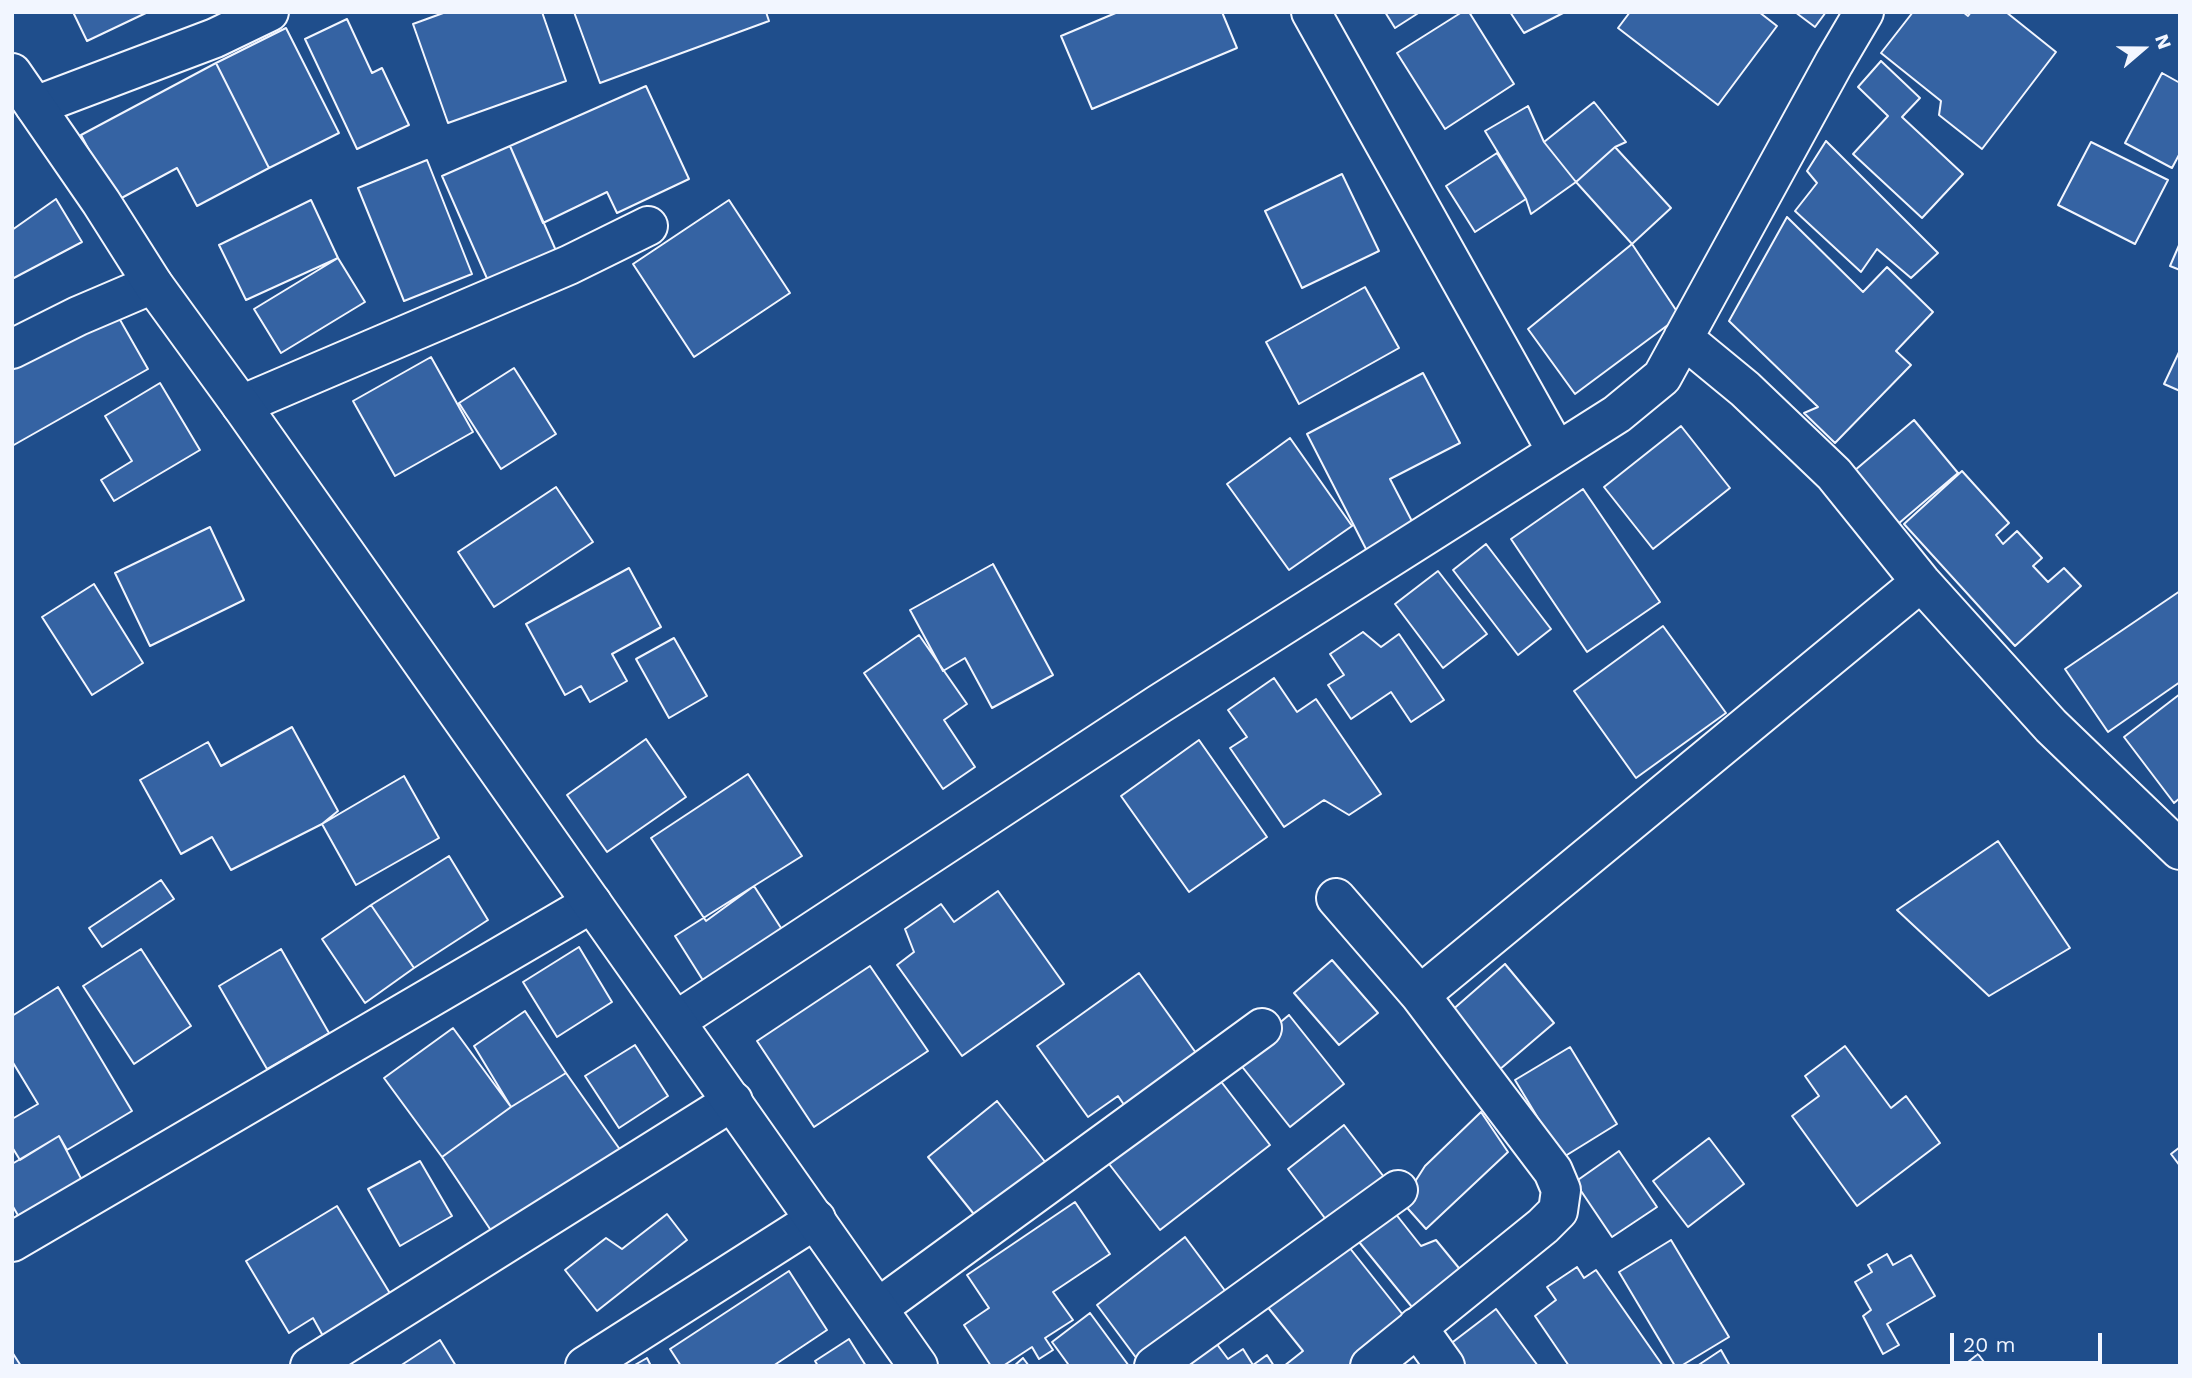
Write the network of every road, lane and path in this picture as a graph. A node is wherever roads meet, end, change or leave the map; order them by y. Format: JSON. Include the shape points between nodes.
{"nodes":[{"id":1,"x":270,"y":12,"type":"edge"},
{"id":2,"x":1311,"y":12,"type":"edge"},
{"id":3,"x":1864,"y":12,"type":"edge"},
{"id":4,"x":12,"y":73,"type":"edge"},
{"id":5,"x":35,"y":106,"type":"junction"},
{"id":6,"x":648,"y":226,"type":"dead end"},
{"id":7,"x":153,"y":284,"type":"junction"},
{"id":8,"x":1683,"y":338,"type":"junction"},
{"id":9,"x":12,"y":349,"type":"edge"},
{"id":10,"x":242,"y":405,"type":"junction"},
{"id":11,"x":1557,"y":452,"type":"junction"},
{"id":12,"x":1921,"y":582,"type":"junction"},
{"id":13,"x":2180,"y":850,"type":"edge"},
{"id":14,"x":1336,"y":898,"type":"dead end"},
{"id":15,"x":592,"y":903,"type":"junction"},
{"id":16,"x":1420,"y":995,"type":"junction"},
{"id":17,"x":677,"y":1021,"type":"junction"},
{"id":18,"x":1262,"y":1028,"type":"dead end"},
{"id":19,"x":733,"y":1101,"type":"junction"},
{"id":20,"x":1398,"y":1190,"type":"dead end"},
{"id":21,"x":816,"y":1219,"type":"junction"},
{"id":22,"x":12,"y":1242,"type":"edge"},
{"id":23,"x":877,"y":1308,"type":"junction"},
{"id":24,"x":1417,"y":1327,"type":"junction"},
{"id":25,"x":310,"y":1366,"type":"edge"},
{"id":26,"x":585,"y":1366,"type":"edge"},
{"id":27,"x":918,"y":1366,"type":"edge"},
{"id":28,"x":1154,"y":1366,"type":"edge"},
{"id":29,"x":1370,"y":1366,"type":"edge"},
{"id":30,"x":1445,"y":1366,"type":"edge"}],
"edges":[{"from":1,"to":5,"type":"street","via":[[215,38]]},
{"from":2,"to":11,"type":"street"},
{"from":3,"to":8,"type":"street"},
{"from":4,"to":5,"type":"street"},
{"from":5,"to":7,"type":"street"},
{"from":6,"to":10,"type":"street","via":[[569,265]]},
{"from":7,"to":9,"type":"street"},
{"from":7,"to":10,"type":"street"},
{"from":8,"to":11,"type":"street","via":[[1662,377]]},
{"from":8,"to":12,"type":"street","via":[[1745,389],[1834,474]]},
{"from":10,"to":15,"type":"street"},
{"from":11,"to":17,"type":"street","via":[[1158,704]]},
{"from":12,"to":13,"type":"street","via":[[2051,726]]},
{"from":12,"to":16,"type":"street"},
{"from":14,"to":16,"type":"street"},
{"from":15,"to":17,"type":"street"},
{"from":15,"to":22,"type":"street"},
{"from":16,"to":24,"type":"street","via":[[1553,1171],[1561,1190],[1558,1211],[1543,1226]]},
{"from":17,"to":19,"type":"street"},
{"from":18,"to":23,"type":"street"},
{"from":19,"to":21,"type":"street"},
{"from":19,"to":25,"type":"street"},
{"from":20,"to":28,"type":"street"},
{"from":21,"to":23,"type":"street"},
{"from":21,"to":26,"type":"street"},
{"from":23,"to":27,"type":"street"},
{"from":24,"to":29,"type":"street"},
{"from":24,"to":30,"type":"street"}]}
